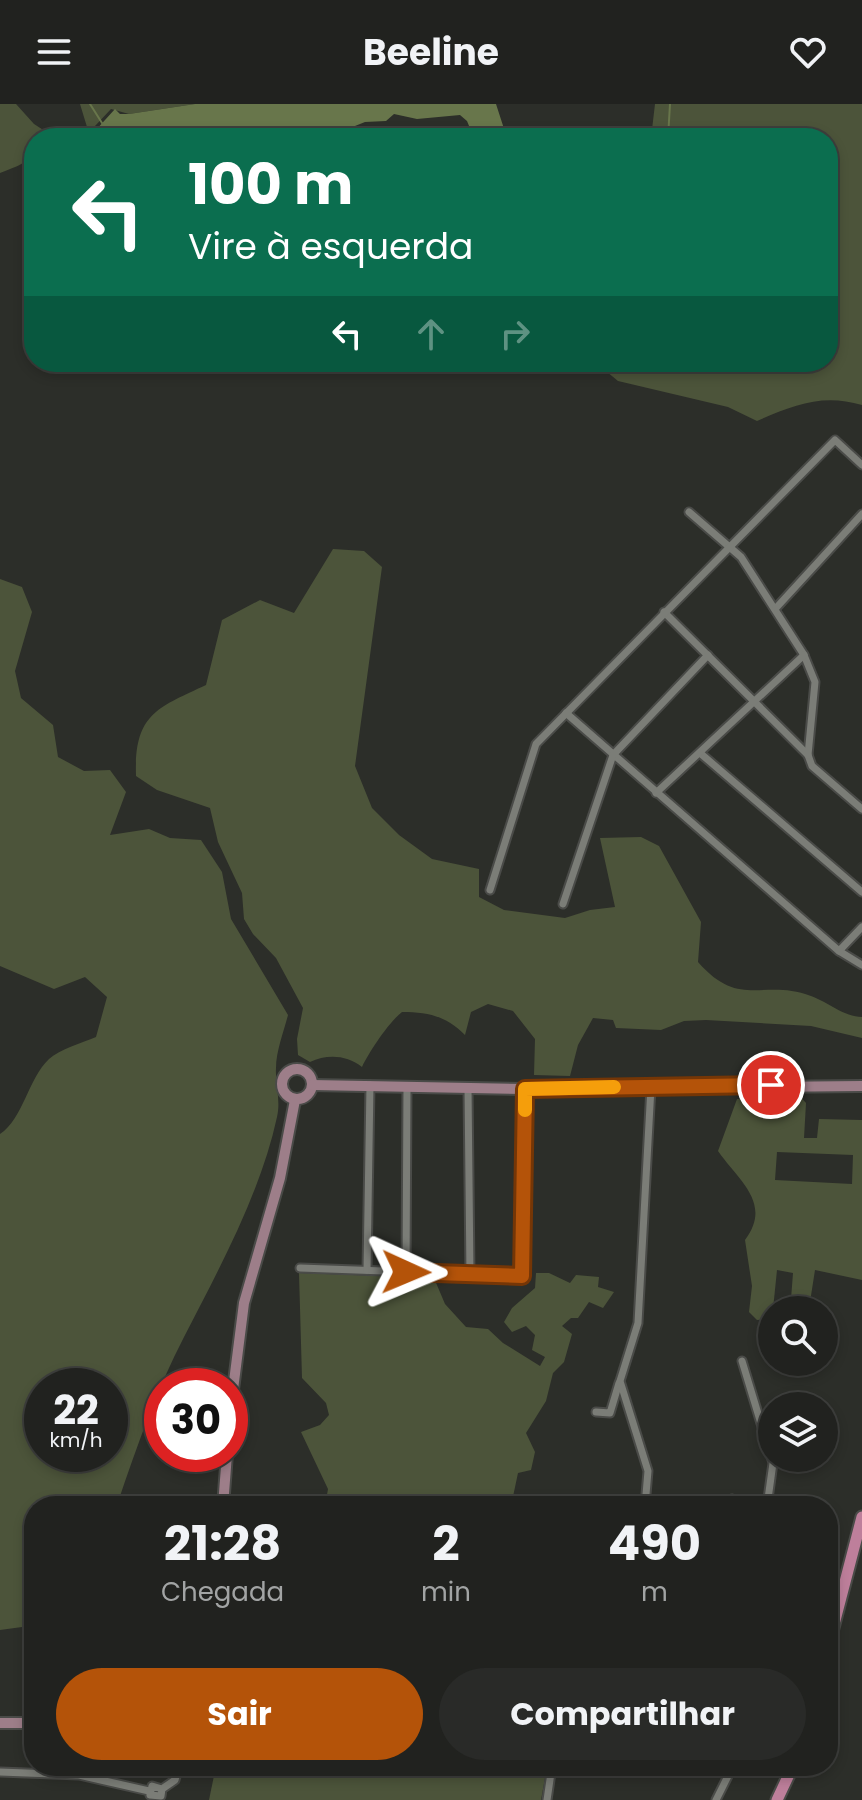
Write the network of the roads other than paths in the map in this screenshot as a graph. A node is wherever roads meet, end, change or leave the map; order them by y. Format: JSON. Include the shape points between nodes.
{"nodes":[{"id":1,"x":862,"y":465,"type":"edge"},
{"id":2,"x":689,"y":512,"type":"dead end"},
{"id":3,"x":862,"y":514,"type":"edge"},
{"id":4,"x":728,"y":545,"type":"junction"},
{"id":5,"x":776,"y":608,"type":"junction"},
{"id":6,"x":664,"y":612,"type":"junction"},
{"id":7,"x":708,"y":655,"type":"junction"},
{"id":8,"x":804,"y":655,"type":"junction"},
{"id":9,"x":754,"y":701,"type":"junction"},
{"id":10,"x":566,"y":713,"type":"junction"},
{"id":11,"x":700,"y":753,"type":"junction"},
{"id":12,"x":613,"y":755,"type":"junction"},
{"id":13,"x":808,"y":755,"type":"junction"},
{"id":14,"x":656,"y":793,"type":"junction"},
{"id":15,"x":862,"y":809,"type":"edge"},
{"id":16,"x":490,"y":890,"type":"dead end"},
{"id":17,"x":862,"y":892,"type":"edge"},
{"id":18,"x":563,"y":904,"type":"dead end"},
{"id":19,"x":862,"y":927,"type":"edge"},
{"id":20,"x":839,"y":951,"type":"junction"},
{"id":21,"x":862,"y":965,"type":"edge"},
{"id":22,"x":312,"y":1085,"type":"junction"},
{"id":23,"x":370,"y":1085,"type":"junction"},
{"id":24,"x":407,"y":1086,"type":"junction"},
{"id":25,"x":862,"y":1086,"type":"edge"},
{"id":26,"x":651,"y":1087,"type":"junction"},
{"id":27,"x":468,"y":1088,"type":"junction"},
{"id":28,"x":525,"y":1089,"type":"junction"},
{"id":29,"x":295,"y":1100,"type":"junction"},
{"id":30,"x":300,"y":1268,"type":"dead end"},
{"id":31,"x":367,"y":1270,"type":"junction"},
{"id":32,"x":406,"y":1272,"type":"junction"},
{"id":33,"x":470,"y":1274,"type":"junction"},
{"id":34,"x":742,"y":1361,"type":"dead end"},
{"id":35,"x":235,"y":1368,"type":"edge"},
{"id":36,"x":620,"y":1381,"type":"junction"},
{"id":37,"x":596,"y":1412,"type":"dead end"},
{"id":38,"x":226,"y":1472,"type":"edge"},
{"id":39,"x":224,"y":1496,"type":"edge"},
{"id":40,"x":646,"y":1496,"type":"edge"},
{"id":41,"x":768,"y":1496,"type":"edge"},
{"id":42,"x":862,"y":1517,"type":"edge"},
{"id":43,"x":838,"y":1609,"type":"edge"},
{"id":44,"x":0,"y":1723,"type":"edge"},
{"id":45,"x":24,"y":1723,"type":"edge"},
{"id":46,"x":0,"y":1772,"type":"edge"},
{"id":47,"x":24,"y":1773,"type":"edge"},
{"id":48,"x":83,"y":1776,"type":"edge"},
{"id":49,"x":176,"y":1776,"type":"edge"},
{"id":50,"x":550,"y":1776,"type":"edge"},
{"id":51,"x":728,"y":1776,"type":"edge"},
{"id":52,"x":788,"y":1776,"type":"edge"},
{"id":53,"x":162,"y":1789,"type":"junction"},
{"id":54,"x":149,"y":1791,"type":"junction"},
{"id":55,"x":156,"y":1799,"type":"edge"},
{"id":56,"x":547,"y":1800,"type":"edge"},
{"id":57,"x":716,"y":1800,"type":"edge"},
{"id":58,"x":777,"y":1800,"type":"edge"}],
"edges":[{"from":1,"to":4,"type":"street","via":[[835,440]]},
{"from":2,"to":4,"type":"street"},
{"from":3,"to":5,"type":"street"},
{"from":4,"to":5,"type":"street"},
{"from":4,"to":6,"type":"street"},
{"from":5,"to":8,"type":"street"},
{"from":6,"to":7,"type":"street"},
{"from":6,"to":10,"type":"street"},
{"from":7,"to":9,"type":"street"},
{"from":7,"to":12,"type":"street"},
{"from":8,"to":9,"type":"street"},
{"from":8,"to":13,"type":"street","via":[[815,682]]},
{"from":9,"to":11,"type":"street"},
{"from":9,"to":13,"type":"street"},
{"from":10,"to":12,"type":"street"},
{"from":10,"to":16,"type":"street","via":[[536,744]]},
{"from":11,"to":14,"type":"street"},
{"from":11,"to":17,"type":"street"},
{"from":12,"to":14,"type":"street"},
{"from":12,"to":18,"type":"street"},
{"from":13,"to":15,"type":"street","via":[[812,766]]},
{"from":14,"to":20,"type":"street"},
{"from":19,"to":20,"type":"street"},
{"from":20,"to":21,"type":"street"},
{"from":22,"to":23,"type":"street"},
{"from":22,"to":29,"type":"street","via":[[307,1096]]},
{"from":22,"to":29,"type":"street","via":[[304,1071],[287,1073],[282,1089]]},
{"from":23,"to":24,"type":"street"},
{"from":23,"to":31,"type":"street"},
{"from":24,"to":27,"type":"street"},
{"from":24,"to":32,"type":"street"},
{"from":25,"to":26,"type":"street"},
{"from":26,"to":28,"type":"street"},
{"from":26,"to":36,"type":"street","via":[[638,1323]]},
{"from":27,"to":28,"type":"street"},
{"from":27,"to":33,"type":"street"},
{"from":28,"to":33,"type":"street","via":[[522,1276]]},
{"from":29,"to":35,"type":"street","via":[[280,1178],[241,1318]]},
{"from":30,"to":31,"type":"street"},
{"from":31,"to":32,"type":"street"},
{"from":32,"to":33,"type":"street"},
{"from":34,"to":41,"type":"street","via":[[773,1463]]},
{"from":36,"to":37,"type":"street","via":[[610,1413]]},
{"from":36,"to":40,"type":"street","via":[[648,1471]]},
{"from":38,"to":39,"type":"street"},
{"from":42,"to":43,"type":"main road"},
{"from":44,"to":45,"type":"street"},
{"from":46,"to":47,"type":"street"},
{"from":48,"to":54,"type":"street"},
{"from":49,"to":53,"type":"street"},
{"from":50,"to":56,"type":"street"},
{"from":51,"to":57,"type":"street"},
{"from":52,"to":58,"type":"main road"},
{"from":53,"to":54,"type":"street","via":[[154,1785]]},
{"from":53,"to":55,"type":"street"},
{"from":54,"to":55,"type":"street"}]}
